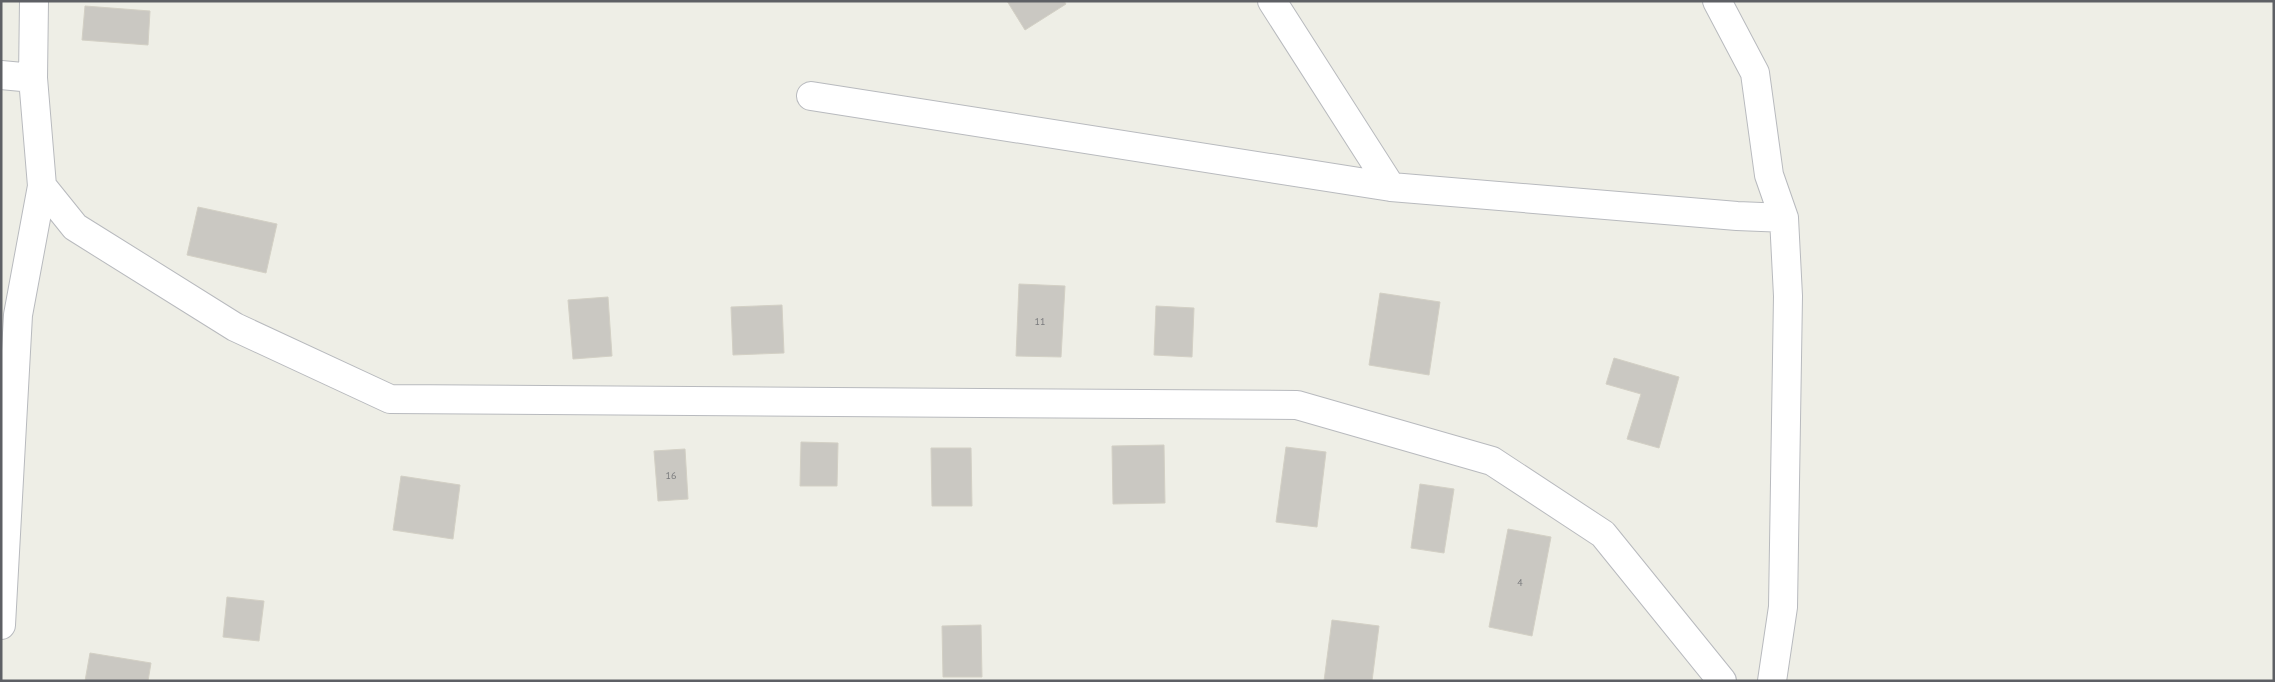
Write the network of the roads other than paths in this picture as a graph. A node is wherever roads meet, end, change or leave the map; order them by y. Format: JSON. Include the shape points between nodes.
{"nodes":[{"id":1,"x":34,"y":1,"type":"edge"},
{"id":2,"x":1272,"y":1,"type":"edge"},
{"id":3,"x":1717,"y":1,"type":"edge"},
{"id":4,"x":1,"y":75,"type":"edge"},
{"id":5,"x":33,"y":78,"type":"junction"},
{"id":6,"x":811,"y":96,"type":"dead end"},
{"id":7,"x":42,"y":186,"type":"junction"},
{"id":8,"x":1391,"y":187,"type":"junction"},
{"id":9,"x":1784,"y":218,"type":"junction"},
{"id":10,"x":1,"y":625,"type":"edge"},
{"id":11,"x":1722,"y":681,"type":"edge"},
{"id":12,"x":1772,"y":681,"type":"edge"}],
"edges":[{"from":1,"to":5,"type":"street"},
{"from":2,"to":8,"type":"street"},
{"from":3,"to":9,"type":"street","via":[[1755,73],[1769,176]]},
{"from":4,"to":5,"type":"street"},
{"from":5,"to":7,"type":"street"},
{"from":6,"to":8,"type":"street"},
{"from":7,"to":10,"type":"street","via":[[18,315]]},
{"from":7,"to":11,"type":"street","via":[[76,227],[235,327],[390,399],[1297,405],[1492,461],[1603,534]]},
{"from":8,"to":9,"type":"street"},
{"from":9,"to":12,"type":"street","via":[[1788,296],[1784,588]]}]}
